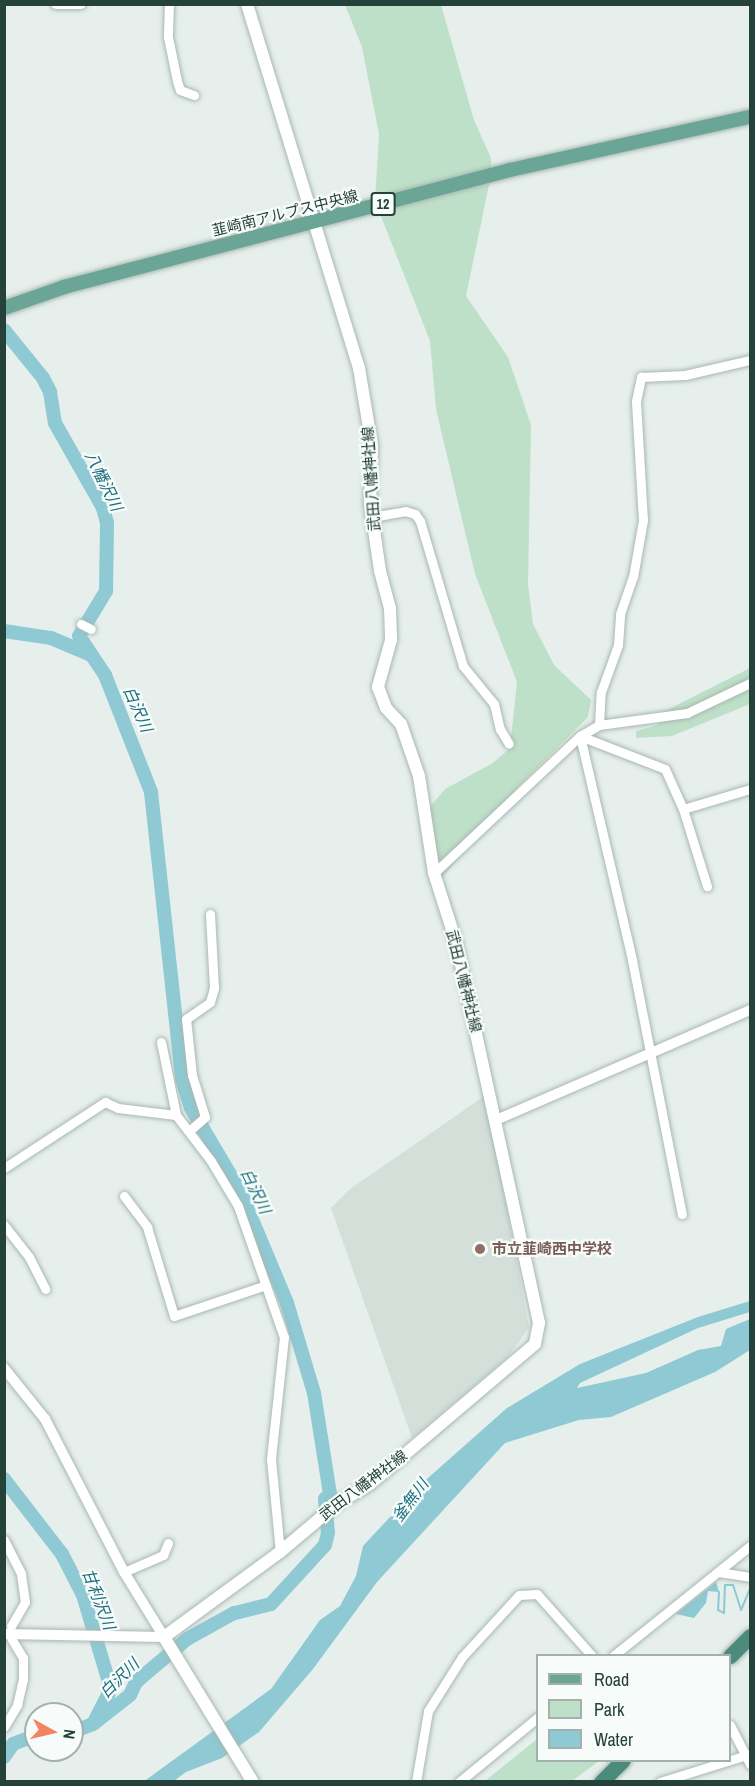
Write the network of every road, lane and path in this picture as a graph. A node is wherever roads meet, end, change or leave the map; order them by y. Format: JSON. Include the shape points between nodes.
{"nodes":[{"id":1,"x":56,"y":4,"type":"edge"},
{"id":2,"x":81,"y":4,"type":"edge"},
{"id":3,"x":169,"y":4,"type":"edge"},
{"id":4,"x":247,"y":4,"type":"edge"},
{"id":5,"x":194,"y":95,"type":"dead end"},
{"id":6,"x":750,"y":117,"type":"edge"},
{"id":7,"x":312,"y":224,"type":"junction"},
{"id":8,"x":4,"y":308,"type":"edge"},
{"id":9,"x":750,"y":360,"type":"edge"},
{"id":10,"x":372,"y":517,"type":"junction"},
{"id":11,"x":81,"y":624,"type":"dead end"},
{"id":12,"x":91,"y":629,"type":"dead end"},
{"id":13,"x":750,"y":683,"type":"edge"},
{"id":14,"x":600,"y":725,"type":"junction"},
{"id":15,"x":580,"y":736,"type":"junction"},
{"id":16,"x":509,"y":744,"type":"dead end"},
{"id":17,"x":750,"y":789,"type":"edge"},
{"id":18,"x":683,"y":809,"type":"junction"},
{"id":19,"x":434,"y":873,"type":"junction"},
{"id":20,"x":707,"y":886,"type":"dead end"},
{"id":21,"x":210,"y":914,"type":"dead end"},
{"id":22,"x":750,"y":1010,"type":"edge"},
{"id":23,"x":161,"y":1042,"type":"dead end"},
{"id":24,"x":650,"y":1053,"type":"junction"},
{"id":25,"x":176,"y":1115,"type":"junction"},
{"id":26,"x":496,"y":1120,"type":"junction"},
{"id":27,"x":189,"y":1131,"type":"junction"},
{"id":28,"x":4,"y":1168,"type":"edge"},
{"id":29,"x":124,"y":1196,"type":"dead end"},
{"id":30,"x":682,"y":1214,"type":"dead end"},
{"id":31,"x":4,"y":1225,"type":"edge"},
{"id":32,"x":263,"y":1286,"type":"junction"},
{"id":33,"x":45,"y":1290,"type":"dead end"},
{"id":34,"x":4,"y":1368,"type":"edge"},
{"id":35,"x":4,"y":1540,"type":"edge"},
{"id":36,"x":168,"y":1543,"type":"dead end"},
{"id":37,"x":750,"y":1546,"type":"edge"},
{"id":38,"x":280,"y":1552,"type":"junction"},
{"id":39,"x":124,"y":1572,"type":"junction"},
{"id":40,"x":718,"y":1572,"type":"junction"},
{"id":41,"x":750,"y":1578,"type":"edge"},
{"id":42,"x":9,"y":1633,"type":"edge"},
{"id":43,"x":750,"y":1636,"type":"edge"},
{"id":44,"x":166,"y":1641,"type":"junction"},
{"id":45,"x":590,"y":1654,"type":"edge"},
{"id":46,"x":616,"y":1654,"type":"edge"},
{"id":47,"x":731,"y":1654,"type":"edge"},
{"id":48,"x":536,"y":1718,"type":"edge"},
{"id":49,"x":4,"y":1727,"type":"edge"},
{"id":50,"x":731,"y":1728,"type":"edge"},
{"id":51,"x":749,"y":1758,"type":"edge"},
{"id":52,"x":622,"y":1762,"type":"edge"},
{"id":53,"x":690,"y":1777,"type":"edge"},
{"id":54,"x":253,"y":1782,"type":"edge"},
{"id":55,"x":416,"y":1782,"type":"edge"},
{"id":56,"x":459,"y":1782,"type":"edge"},
{"id":57,"x":601,"y":1782,"type":"edge"},
{"id":58,"x":660,"y":1782,"type":"edge"}],
"edges":[{"from":1,"to":2,"type":"street"},
{"from":3,"to":5,"type":"street","via":[[168,37],[177,81],[180,90]]},
{"from":4,"to":7,"type":"main road","name":"武田八幡神社線"},
{"from":6,"to":7,"type":"main road","name":"韮崎南アルプス中央線","number":"12","via":[[510,170]]},
{"from":7,"to":8,"type":"main road","name":"韮崎南アルプス中央線","number":"12"},
{"from":7,"to":10,"type":"main road","name":"武田八幡神社線","via":[[359,368],[372,446]]},
{"from":9,"to":14,"type":"street","via":[[685,375],[641,377],[636,401],[643,520],[633,577],[620,614],[618,645],[601,692]]},
{"from":10,"to":16,"type":"street","via":[[405,512],[415,514],[420,521],[463,666],[494,704],[500,729]]},
{"from":10,"to":19,"type":"main road","name":"武田八幡神社線","via":[[390,608],[391,640],[378,687],[387,708],[401,724],[419,776]]},
{"from":11,"to":12,"type":"street"},
{"from":13,"to":14,"type":"street","via":[[687,713]]},
{"from":14,"to":15,"type":"street"},
{"from":15,"to":18,"type":"street","via":[[665,770]]},
{"from":15,"to":19,"type":"street"},
{"from":15,"to":24,"type":"street"},
{"from":17,"to":18,"type":"street"},
{"from":18,"to":20,"type":"street"},
{"from":19,"to":26,"type":"main road","name":"武田八幡神社線","via":[[456,942]]},
{"from":21,"to":27,"type":"street","via":[[214,988],[210,1002],[186,1019],[192,1074],[204,1117]]},
{"from":22,"to":24,"type":"street"},
{"from":23,"to":25,"type":"street"},
{"from":24,"to":26,"type":"street"},
{"from":24,"to":30,"type":"street"},
{"from":25,"to":27,"type":"street"},
{"from":25,"to":28,"type":"street","via":[[118,1108],[105,1102]]},
{"from":26,"to":38,"type":"main road","name":"武田八幡神社線","via":[[539,1323],[535,1344],[370,1484],[337,1504]]},
{"from":27,"to":32,"type":"street","via":[[238,1206]]},
{"from":29,"to":32,"type":"street","via":[[147,1227],[174,1316]]},
{"from":31,"to":33,"type":"street","via":[[29,1257]]},
{"from":32,"to":38,"type":"street","via":[[284,1337],[271,1459]]},
{"from":34,"to":39,"type":"street","via":[[45,1419]]},
{"from":35,"to":42,"type":"street","via":[[21,1575],[25,1602]]},
{"from":36,"to":39,"type":"street","via":[[163,1555]]},
{"from":37,"to":40,"type":"street"},
{"from":38,"to":44,"type":"main road","name":"武田八幡神社線"},
{"from":39,"to":44,"type":"street"},
{"from":40,"to":41,"type":"street"},
{"from":40,"to":46,"type":"street"},
{"from":42,"to":44,"type":"street"},
{"from":42,"to":49,"type":"street","via":[[23,1658],[23,1679],[17,1705]]},
{"from":43,"to":47,"type":"highway"},
{"from":44,"to":54,"type":"main road"},
{"from":45,"to":55,"type":"street","via":[[537,1594],[519,1595],[462,1657],[428,1711]]},
{"from":48,"to":56,"type":"street"},
{"from":50,"to":51,"type":"street"},
{"from":51,"to":53,"type":"street"},
{"from":52,"to":57,"type":"highway"},
{"from":53,"to":58,"type":"street"}]}
